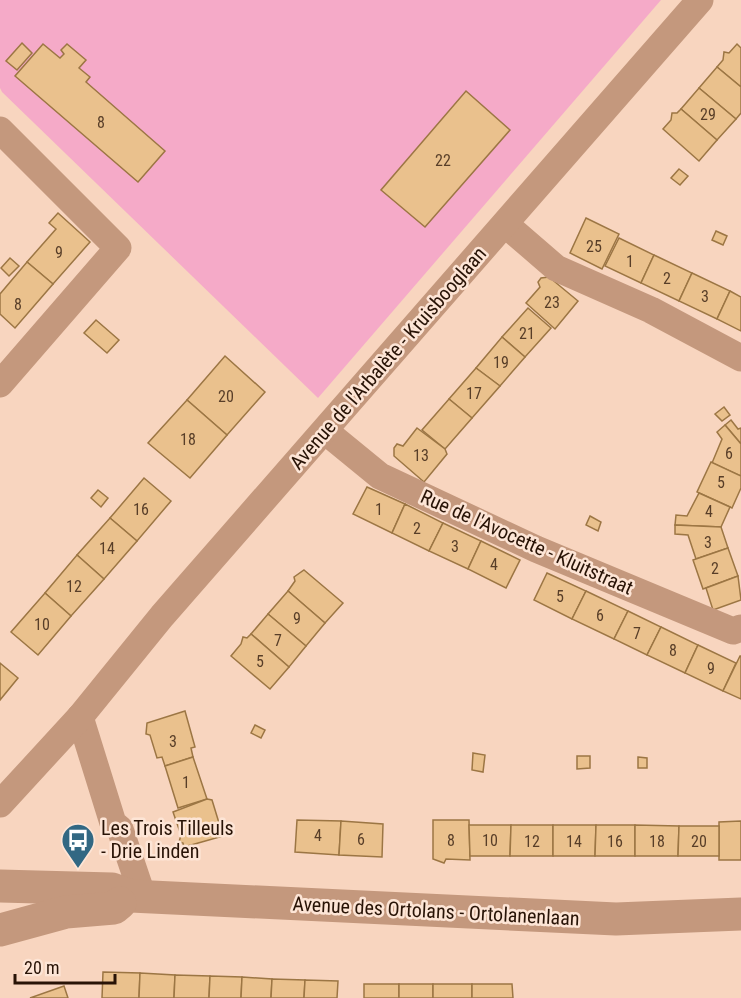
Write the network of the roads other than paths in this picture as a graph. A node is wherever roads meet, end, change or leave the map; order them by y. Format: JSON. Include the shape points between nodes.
{"nodes":[{"id":1,"x":700,"y":0,"type":"edge"},
{"id":2,"x":0,"y":130,"type":"edge"},
{"id":3,"x":505,"y":224,"type":"junction"},
{"id":4,"x":741,"y":358,"type":"edge"},
{"id":5,"x":0,"y":384,"type":"edge"},
{"id":6,"x":325,"y":431,"type":"junction"},
{"id":7,"x":741,"y":628,"type":"edge"},
{"id":8,"x":80,"y":717,"type":"junction"},
{"id":9,"x":0,"y":804,"type":"edge"},
{"id":10,"x":0,"y":886,"type":"edge"},
{"id":11,"x":137,"y":896,"type":"junction"},
{"id":12,"x":741,"y":914,"type":"edge"},
{"id":13,"x":0,"y":930,"type":"edge"}],
"edges":[{"from":1,"to":3,"type":"street","name":"Avenue de l'Arbalète - Kruisbooglaan"},
{"from":2,"to":5,"type":"street","via":[[118,248]]},
{"from":3,"to":4,"type":"street","via":[[556,268],[651,310]]},
{"from":3,"to":6,"type":"street","name":"Avenue de l'Arbalète - Kruisbooglaan"},
{"from":6,"to":7,"type":"street","name":"Rue de l'Avocette - Kluitstraat","via":[[380,476],[537,549],[733,631]]},
{"from":6,"to":8,"type":"street","name":"Avenue de l'Arbalète - Kruisbooglaan","via":[[162,616]]},
{"from":8,"to":9,"type":"street","name":"Avenue de l'Arbalète - Kruisbooglaan"},
{"from":8,"to":11,"type":"street","via":[[113,823],[120,829]]},
{"from":10,"to":11,"type":"street","name":"Avenue des Ortolans - Ortolanenlaan","via":[[112,889]]},
{"from":11,"to":12,"type":"street","name":"Avenue des Ortolans - Ortolanenlaan","via":[[616,919]]},
{"from":11,"to":13,"type":"street","name":"Avenue des Ortolans - Ortolanenlaan","via":[[114,908],[66,912]]}]}
